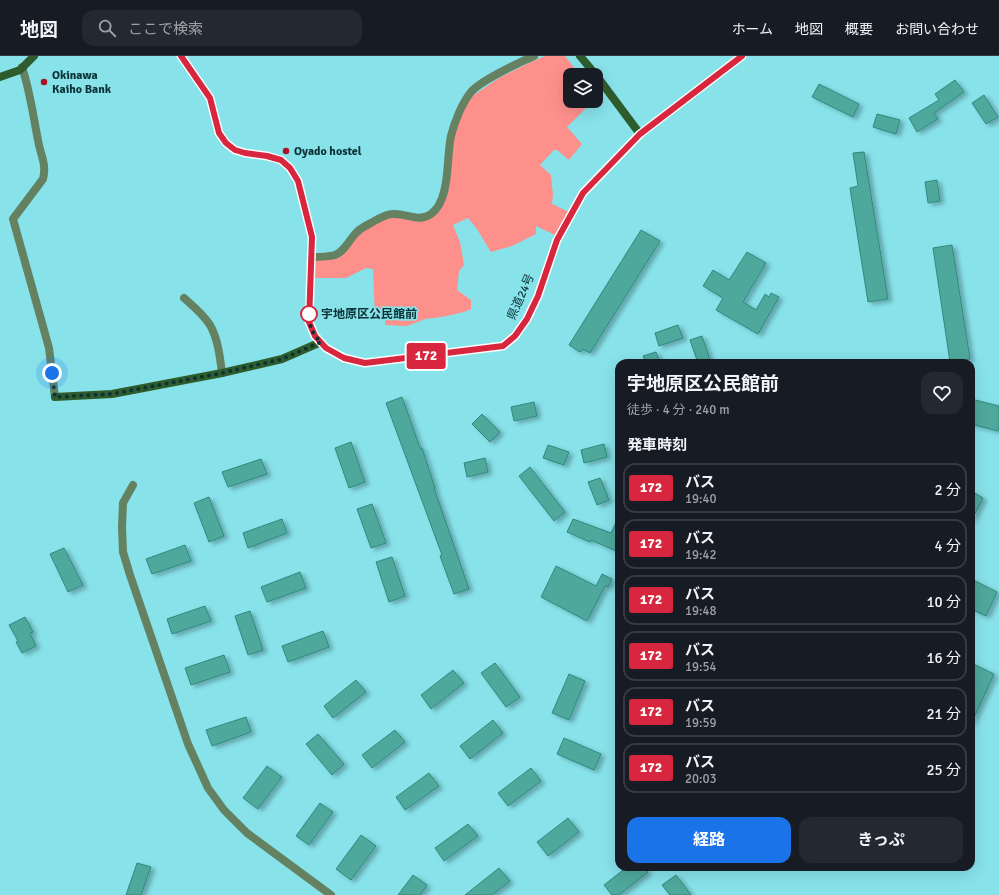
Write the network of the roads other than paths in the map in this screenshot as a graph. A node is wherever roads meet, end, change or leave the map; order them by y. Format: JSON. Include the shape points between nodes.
{"nodes":[{"id":1,"x":34,"y":56,"type":"edge"},
{"id":2,"x":181,"y":56,"type":"edge"},
{"id":3,"x":534,"y":56,"type":"edge"},
{"id":4,"x":580,"y":56,"type":"edge"},
{"id":5,"x":742,"y":56,"type":"edge"},
{"id":6,"x":22,"y":67,"type":"junction"},
{"id":7,"x":590,"y":68,"type":"edge"},
{"id":8,"x":0,"y":77,"type":"edge"},
{"id":9,"x":603,"y":84,"type":"edge"},
{"id":10,"x":640,"y":134,"type":"junction"},
{"id":11,"x":311,"y":257,"type":"junction"},
{"id":12,"x":184,"y":298,"type":"dead end"},
{"id":13,"x":321,"y":342,"type":"junction"},
{"id":14,"x":222,"y":373,"type":"junction"},
{"id":15,"x":55,"y":397,"type":"joint"},
{"id":16,"x":133,"y":485,"type":"dead end"},
{"id":17,"x":331,"y":895,"type":"edge"}],
"edges":[{"from":1,"to":6,"type":"main road"},
{"from":2,"to":11,"type":"main road","name":"県道24号","via":[[210,98],[219,133],[226,143],[235,150],[281,160],[290,168],[298,181],[312,237]]},
{"from":3,"to":11,"type":"street","via":[[479,84],[471,92],[453,126],[444,190],[441,201],[433,213],[422,218],[386,215],[356,232],[335,255]]},
{"from":4,"to":7,"type":"main road"},
{"from":5,"to":10,"type":"main road","name":"県道24号"},
{"from":6,"to":8,"type":"main road","via":[[12,74]]},
{"from":6,"to":15,"type":"street","via":[[45,171],[43,179],[13,219],[48,348]]},
{"from":9,"to":10,"type":"main road"},
{"from":10,"to":13,"type":"main road","name":"県道24号","via":[[583,193],[557,240],[538,296],[527,319],[515,336],[503,346],[365,363],[344,358],[326,348]]},
{"from":11,"to":13,"type":"main road","name":"県道24号","via":[[309,322],[315,336]]},
{"from":12,"to":14,"type":"street","via":[[211,326],[218,346]]},
{"from":13,"to":14,"type":"main road","via":[[282,359]]},
{"from":14,"to":15,"type":"main road","via":[[112,394]]},
{"from":16,"to":17,"type":"street","via":[[123,503],[123,552],[188,744],[208,788],[224,810],[247,833]]}]}
